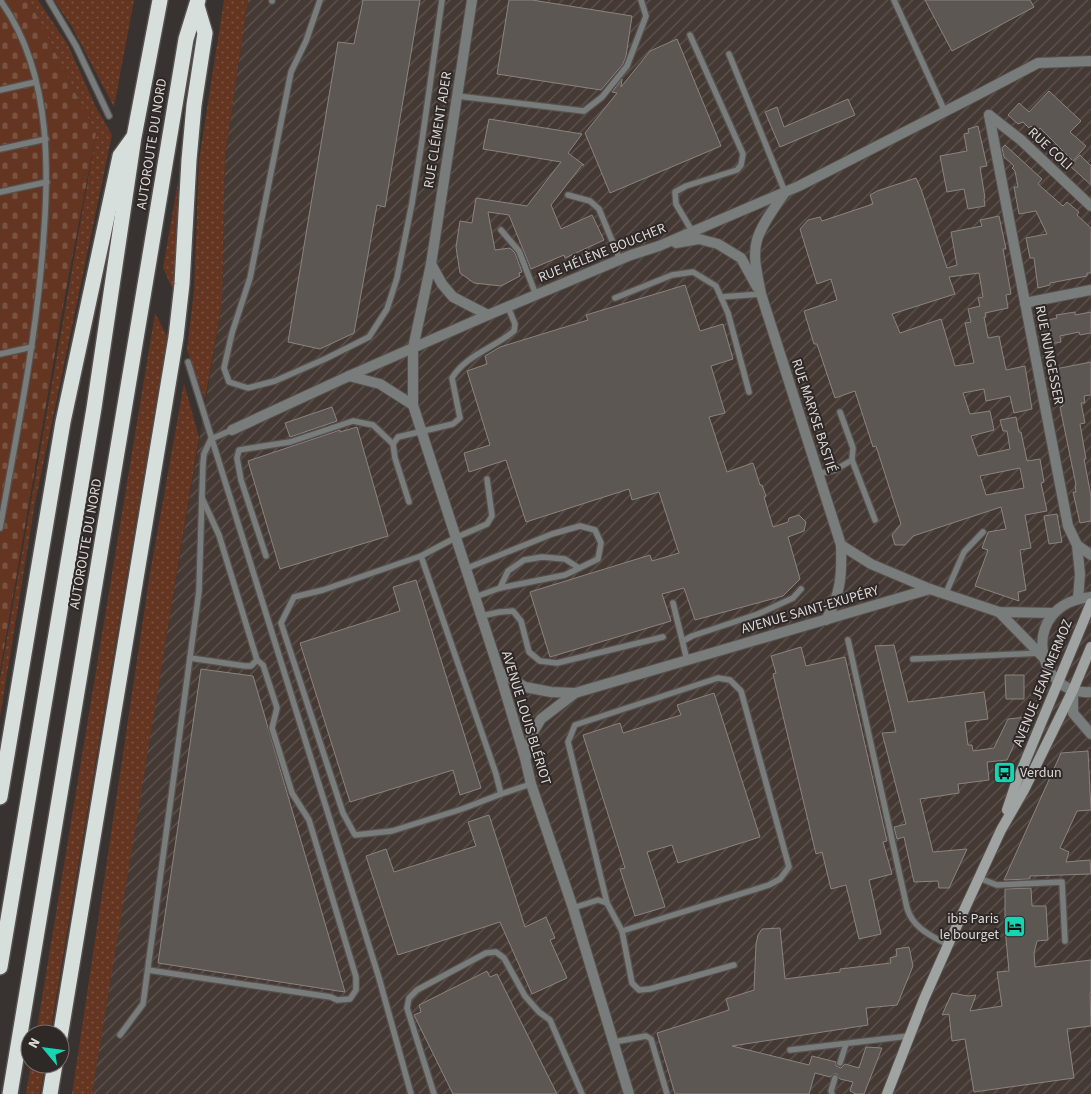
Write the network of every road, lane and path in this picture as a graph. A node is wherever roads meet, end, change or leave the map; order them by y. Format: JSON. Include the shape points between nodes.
{"nodes":[{"id":1,"x":0,"y":0,"type":"edge"},
{"id":2,"x":49,"y":0,"type":"edge"},
{"id":3,"x":160,"y":0,"type":"edge"},
{"id":4,"x":320,"y":0,"type":"edge"},
{"id":5,"x":442,"y":0,"type":"edge"},
{"id":6,"x":472,"y":0,"type":"edge"},
{"id":7,"x":641,"y":0,"type":"edge"},
{"id":8,"x":894,"y":0,"type":"edge"},
{"id":9,"x":198,"y":3,"type":"edge"},
{"id":10,"x":690,"y":35,"type":"dead end"},
{"id":11,"x":729,"y":54,"type":"dead end"},
{"id":12,"x":1091,"y":61,"type":"edge"},
{"id":13,"x":36,"y":82,"type":"junction"},
{"id":14,"x":0,"y":90,"type":"edge"},
{"id":15,"x":457,"y":96,"type":"junction"},
{"id":16,"x":945,"y":112,"type":"junction"},
{"id":17,"x":989,"y":115,"type":"joint"},
{"id":18,"x":109,"y":116,"type":"dead end"},
{"id":19,"x":134,"y":137,"type":"junction"},
{"id":20,"x":46,"y":139,"type":"junction"},
{"id":21,"x":0,"y":149,"type":"edge"},
{"id":22,"x":47,"y":182,"type":"junction"},
{"id":23,"x":0,"y":192,"type":"edge"},
{"id":24,"x":786,"y":192,"type":"junction"},
{"id":25,"x":568,"y":195,"type":"dead end"},
{"id":26,"x":1091,"y":206,"type":"edge"},
{"id":27,"x":501,"y":230,"type":"dead end"},
{"id":28,"x":692,"y":232,"type":"junction"},
{"id":29,"x":659,"y":246,"type":"junction"},
{"id":30,"x":620,"y":260,"type":"junction"},
{"id":31,"x":431,"y":264,"type":"junction"},
{"id":32,"x":1091,"y":290,"type":"edge"},
{"id":33,"x":761,"y":294,"type":"junction"},
{"id":34,"x":536,"y":295,"type":"junction"},
{"id":35,"x":721,"y":297,"type":"junction"},
{"id":36,"x":614,"y":298,"type":"dead end"},
{"id":37,"x":1025,"y":303,"type":"junction"},
{"id":38,"x":508,"y":307,"type":"junction"},
{"id":39,"x":488,"y":315,"type":"junction"},
{"id":40,"x":32,"y":347,"type":"junction"},
{"id":41,"x":413,"y":348,"type":"junction"},
{"id":42,"x":0,"y":354,"type":"edge"},
{"id":43,"x":188,"y":362,"type":"dead end"},
{"id":44,"x":349,"y":376,"type":"junction"},
{"id":45,"x":749,"y":392,"type":"dead end"},
{"id":46,"x":413,"y":405,"type":"junction"},
{"id":47,"x":840,"y":412,"type":"dead end"},
{"id":48,"x":232,"y":430,"type":"joint"},
{"id":49,"x":421,"y":432,"type":"junction"},
{"id":50,"x":211,"y":439,"type":"junction"},
{"id":51,"x":393,"y":444,"type":"junction"},
{"id":52,"x":852,"y":460,"type":"junction"},
{"id":53,"x":818,"y":474,"type":"junction"},
{"id":54,"x":487,"y":479,"type":"dead end"},
{"id":55,"x":201,"y":497,"type":"junction"},
{"id":56,"x":409,"y":502,"type":"dead end"},
{"id":57,"x":875,"y":520,"type":"dead end"},
{"id":58,"x":0,"y":528,"type":"edge"},
{"id":59,"x":983,"y":532,"type":"dead end"},
{"id":60,"x":455,"y":538,"type":"junction"},
{"id":61,"x":841,"y":545,"type":"junction"},
{"id":62,"x":1077,"y":546,"type":"junction"},
{"id":63,"x":1091,"y":555,"type":"edge"},
{"id":64,"x":266,"y":556,"type":"dead end"},
{"id":65,"x":422,"y":556,"type":"junction"},
{"id":66,"x":579,"y":568,"type":"junction"},
{"id":67,"x":465,"y":569,"type":"junction"},
{"id":68,"x":500,"y":588,"type":"junction"},
{"id":69,"x":800,"y":589,"type":"dead end"},
{"id":70,"x":930,"y":589,"type":"junction"},
{"id":71,"x":945,"y":594,"type":"junction"},
{"id":72,"x":475,"y":597,"type":"junction"},
{"id":73,"x":1091,"y":597,"type":"edge"},
{"id":74,"x":1078,"y":598,"type":"junction"},
{"id":75,"x":673,"y":603,"type":"dead end"},
{"id":76,"x":1091,"y":603,"type":"edge"},
{"id":77,"x":999,"y":612,"type":"junction"},
{"id":78,"x":1054,"y":612,"type":"junction"},
{"id":79,"x":481,"y":616,"type":"junction"},
{"id":80,"x":826,"y":620,"type":"junction"},
{"id":81,"x":663,"y":637,"type":"dead end"},
{"id":82,"x":848,"y":640,"type":"dead end"},
{"id":83,"x":683,"y":641,"type":"junction"},
{"id":84,"x":1091,"y":647,"type":"edge"},
{"id":85,"x":1041,"y":655,"type":"junction"},
{"id":86,"x":190,"y":658,"type":"junction"},
{"id":87,"x":913,"y":659,"type":"dead end"},
{"id":88,"x":256,"y":660,"type":"junction"},
{"id":89,"x":687,"y":660,"type":"junction"},
{"id":90,"x":498,"y":671,"type":"junction"},
{"id":91,"x":1058,"y":681,"type":"junction"},
{"id":92,"x":1073,"y":690,"type":"junction"},
{"id":93,"x":1091,"y":692,"type":"edge"},
{"id":94,"x":574,"y":693,"type":"junction"},
{"id":95,"x":1091,"y":734,"type":"edge"},
{"id":96,"x":525,"y":758,"type":"junction"},
{"id":97,"x":531,"y":784,"type":"junction"},
{"id":98,"x":501,"y":794,"type":"junction"},
{"id":99,"x":0,"y":796,"type":"edge"},
{"id":100,"x":1001,"y":830,"type":"junction"},
{"id":101,"x":979,"y":878,"type":"junction"},
{"id":102,"x":607,"y":903,"type":"junction"},
{"id":103,"x":574,"y":908,"type":"junction"},
{"id":104,"x":622,"y":932,"type":"junction"},
{"id":105,"x":1065,"y":941,"type":"dead end"},
{"id":106,"x":948,"y":945,"type":"junction"},
{"id":107,"x":734,"y":965,"type":"dead end"},
{"id":108,"x":0,"y":967,"type":"edge"},
{"id":109,"x":148,"y":970,"type":"junction"},
{"id":110,"x":62,"y":1024,"type":"edge"},
{"id":111,"x":120,"y":1035,"type":"dead end"},
{"id":112,"x":909,"y":1036,"type":"junction"},
{"id":113,"x":614,"y":1042,"type":"junction"},
{"id":114,"x":846,"y":1044,"type":"junction"},
{"id":115,"x":790,"y":1050,"type":"dead end"},
{"id":116,"x":840,"y":1063,"type":"dead end"},
{"id":117,"x":54,"y":1074,"type":"edge"},
{"id":118,"x":836,"y":1078,"type":"dead end"},
{"id":119,"x":10,"y":1094,"type":"edge"},
{"id":120,"x":50,"y":1094,"type":"edge"},
{"id":121,"x":411,"y":1094,"type":"edge"},
{"id":122,"x":434,"y":1094,"type":"edge"},
{"id":123,"x":582,"y":1094,"type":"edge"},
{"id":124,"x":630,"y":1094,"type":"edge"},
{"id":125,"x":667,"y":1094,"type":"edge"},
{"id":126,"x":832,"y":1094,"type":"edge"},
{"id":127,"x":887,"y":1094,"type":"edge"}],
"edges":[{"from":1,"to":13,"type":"lane","via":[[15,25]]},
{"from":2,"to":18,"type":"lane","via":[[76,46]]},
{"from":3,"to":19,"type":"highway","name":"AUTOROUTE DU NORD"},
{"from":4,"to":5,"type":"lane","via":[[291,72],[250,278],[224,368],[229,382],[248,388],[275,381],[369,336],[387,309],[397,278],[412,203]]},
{"from":6,"to":15,"type":"street","name":"RUE CLÉMENT ADER"},
{"from":7,"to":15,"type":"lane","via":[[646,16],[627,66],[602,98],[584,111]]},
{"from":8,"to":16,"type":"lane"},
{"from":9,"to":110,"type":"highway","via":[[205,33],[194,105],[176,337]]},
{"from":9,"to":119,"type":"highway","name":"AUTOROUTE DU NORD","via":[[186,39]]},
{"from":10,"to":28,"type":"lane","via":[[743,154],[737,170],[675,192],[676,204]]},
{"from":11,"to":24,"type":"lane"},
{"from":12,"to":16,"type":"street","name":"RUE HÉLÈNE BOUCHER","via":[[1038,63]]},
{"from":13,"to":14,"type":"lane"},
{"from":13,"to":20,"type":"lane"},
{"from":15,"to":31,"type":"street","name":"RUE CLÉMENT ADER"},
{"from":16,"to":24,"type":"street","name":"RUE HÉLÈNE BOUCHER"},
{"from":17,"to":26,"type":"street","name":"RUE COLI","via":[[1021,140]]},
{"from":17,"to":37,"type":"street","name":"RUE NUNGESSER"},
{"from":19,"to":99,"type":"highway","via":[[120,156],[63,422]]},
{"from":19,"to":108,"type":"highway","name":"AUTOROUTE DU NORD","via":[[94,408]]},
{"from":20,"to":21,"type":"lane"},
{"from":20,"to":22,"type":"lane"},
{"from":22,"to":23,"type":"lane"},
{"from":22,"to":40,"type":"lane"},
{"from":24,"to":28,"type":"street","name":"RUE HÉLÈNE BOUCHER"},
{"from":24,"to":33,"type":"street","name":"RUE MARYSE BASTIÉ","via":[[757,240],[755,259]]},
{"from":25,"to":30,"type":"lane","via":[[590,201],[599,209]]},
{"from":27,"to":34,"type":"lane","via":[[519,251]]},
{"from":28,"to":29,"type":"street","name":"RUE HÉLÈNE BOUCHER"},
{"from":29,"to":30,"type":"street","name":"RUE HÉLÈNE BOUCHER"},
{"from":29,"to":33,"type":"street","name":"RUE MARYSE BASTIÉ","via":[[699,239],[718,244],[741,258]]},
{"from":30,"to":34,"type":"street","name":"RUE HÉLÈNE BOUCHER"},
{"from":31,"to":39,"type":"street","via":[[453,297]]},
{"from":31,"to":41,"type":"street","name":"RUE CLÉMENT ADER"},
{"from":32,"to":37,"type":"street"},
{"from":33,"to":35,"type":"lane"},
{"from":33,"to":53,"type":"street","name":"RUE MARYSE BASTIÉ"},
{"from":34,"to":38,"type":"street","name":"RUE HÉLÈNE BOUCHER"},
{"from":35,"to":36,"type":"lane","via":[[716,286],[693,272],[672,275]]},
{"from":35,"to":45,"type":"lane"},
{"from":37,"to":62,"type":"street","name":"RUE NUNGESSER","via":[[1068,526]]},
{"from":38,"to":39,"type":"street","name":"RUE HÉLÈNE BOUCHER"},
{"from":38,"to":49,"type":"lane","via":[[515,324],[514,332],[457,368],[452,378],[460,418],[453,424]]},
{"from":39,"to":41,"type":"street","name":"RUE HÉLÈNE BOUCHER"},
{"from":40,"to":42,"type":"lane"},
{"from":40,"to":58,"type":"lane"},
{"from":41,"to":44,"type":"street","name":"RUE HÉLÈNE BOUCHER"},
{"from":41,"to":46,"type":"street","name":"AVENUE LOUIS BLÉRIOT"},
{"from":43,"to":50,"type":"lane"},
{"from":44,"to":46,"type":"street","via":[[380,384]]},
{"from":44,"to":48,"type":"street","name":"RUE HÉLÈNE BOUCHER"},
{"from":46,"to":49,"type":"street","name":"AVENUE LOUIS BLÉRIOT"},
{"from":47,"to":52,"type":"lane","via":[[853,448]]},
{"from":48,"to":50,"type":"lane"},
{"from":49,"to":51,"type":"lane","via":[[398,437]]},
{"from":49,"to":60,"type":"street","name":"AVENUE LOUIS BLÉRIOT"},
{"from":50,"to":55,"type":"lane","via":[[204,454]]},
{"from":50,"to":121,"type":"lane","via":[[379,978]]},
{"from":51,"to":56,"type":"lane","via":[[394,458]]},
{"from":51,"to":64,"type":"lane","via":[[374,425],[352,421],[290,442],[239,450],[237,458],[241,480]]},
{"from":52,"to":53,"type":"lane","via":[[835,470]]},
{"from":52,"to":57,"type":"lane"},
{"from":53,"to":61,"type":"street","name":"RUE MARYSE BASTIÉ"},
{"from":54,"to":60,"type":"lane","via":[[492,516],[487,524]]},
{"from":55,"to":86,"type":"lane","via":[[199,591]]},
{"from":55,"to":88,"type":"lane","via":[[219,536]]},
{"from":59,"to":71,"type":"lane","via":[[964,552]]},
{"from":60,"to":65,"type":"lane"},
{"from":60,"to":67,"type":"street","name":"AVENUE LOUIS BLÉRIOT"},
{"from":61,"to":70,"type":"street","via":[[871,564]]},
{"from":61,"to":80,"type":"street","name":"RUE MARYSE BASTIÉ","via":[[841,582]]},
{"from":62,"to":63,"type":"street"},
{"from":62,"to":74,"type":"street","name":"RUE NUNGESSER"},
{"from":65,"to":98,"type":"lane"},
{"from":65,"to":98,"type":"lane","via":[[294,597],[281,623],[342,813],[356,835],[392,831]]},
{"from":66,"to":67,"type":"lane","via":[[598,559],[601,543],[595,530],[580,526]]},
{"from":66,"to":68,"type":"lane","via":[[565,575]]},
{"from":66,"to":68,"type":"lane","via":[[565,560],[524,560],[508,571]]},
{"from":67,"to":72,"type":"street","name":"AVENUE LOUIS BLÉRIOT"},
{"from":68,"to":72,"type":"lane"},
{"from":69,"to":83,"type":"lane","via":[[792,598],[758,614]]},
{"from":70,"to":71,"type":"street"},
{"from":70,"to":80,"type":"street","name":"AVENUE SAINT-EXUPÉRY"},
{"from":71,"to":77,"type":"street"},
{"from":72,"to":79,"type":"street","name":"AVENUE LOUIS BLÉRIOT"},
{"from":73,"to":74,"type":"street"},
{"from":74,"to":78,"type":"street"},
{"from":75,"to":83,"type":"lane"},
{"from":76,"to":91,"type":"main road","name":"AVENUE JEAN MERMOZ"},
{"from":77,"to":78,"type":"street"},
{"from":77,"to":85,"type":"street"},
{"from":78,"to":85,"type":"street","via":[[1046,626]]},
{"from":79,"to":81,"type":"lane","via":[[513,611],[521,621],[529,652],[540,661],[557,663]]},
{"from":79,"to":90,"type":"street","name":"AVENUE LOUIS BLÉRIOT"},
{"from":80,"to":89,"type":"street","name":"AVENUE SAINT-EXUPÉRY"},
{"from":82,"to":106,"type":"lane","via":[[906,908],[910,919]]},
{"from":83,"to":89,"type":"lane"},
{"from":84,"to":92,"type":"main road","name":"AVENUE JEAN MERMOZ"},
{"from":85,"to":87,"type":"lane"},
{"from":85,"to":91,"type":"street"},
{"from":86,"to":88,"type":"lane","via":[[245,666],[251,666]]},
{"from":86,"to":109,"type":"lane"},
{"from":88,"to":109,"type":"lane","via":[[263,665],[277,708],[272,728],[292,793],[309,820],[356,976],[356,990],[350,999],[337,1000]]},
{"from":89,"to":94,"type":"street","name":"AVENUE SAINT-EXUPÉRY"},
{"from":90,"to":94,"type":"street","name":"AVENUE SAINT-EXUPÉRY","via":[[525,687]]},
{"from":90,"to":96,"type":"street","name":"AVENUE LOUIS BLÉRIOT"},
{"from":91,"to":92,"type":"street"},
{"from":91,"to":100,"type":"main road","name":"AVENUE JEAN MERMOZ","via":[[1015,786]]},
{"from":92,"to":93,"type":"street"},
{"from":92,"to":95,"type":"street","via":[[1074,712]]},
{"from":92,"to":100,"type":"main road","name":"AVENUE JEAN MERMOZ"},
{"from":94,"to":96,"type":"street","name":"AVENUE SAINT-EXUPÉRY","via":[[541,719],[532,734]]},
{"from":96,"to":97,"type":"street","name":"AVENUE LOUIS BLÉRIOT"},
{"from":97,"to":98,"type":"lane"},
{"from":97,"to":103,"type":"street","name":"AVENUE LOUIS BLÉRIOT"},
{"from":100,"to":101,"type":"main road","name":"AVENUE JEAN MERMOZ"},
{"from":101,"to":105,"type":"lane","via":[[997,885],[1062,882]]},
{"from":101,"to":106,"type":"main road","name":"AVENUE JEAN MERMOZ"},
{"from":102,"to":103,"type":"lane","via":[[598,900]]},
{"from":102,"to":104,"type":"lane"},
{"from":102,"to":104,"type":"lane","via":[[568,742],[575,725],[718,678],[730,680],[741,691],[789,867],[780,879],[770,885]]},
{"from":103,"to":113,"type":"street","name":"AVENUE LOUIS BLÉRIOT"},
{"from":104,"to":107,"type":"lane","via":[[632,982],[639,990]]},
{"from":106,"to":112,"type":"main road","name":"AVENUE JEAN MERMOZ"},
{"from":109,"to":111,"type":"lane","via":[[143,1004]]},
{"from":112,"to":114,"type":"lane"},
{"from":112,"to":127,"type":"main road","name":"AVENUE JEAN MERMOZ"},
{"from":113,"to":124,"type":"street","name":"AVENUE LOUIS BLÉRIOT"},
{"from":113,"to":125,"type":"lane","via":[[646,1036],[651,1039]]},
{"from":114,"to":115,"type":"lane"},
{"from":114,"to":116,"type":"lane"},
{"from":117,"to":120,"type":"highway"},
{"from":118,"to":126,"type":"lane"},
{"from":122,"to":123,"type":"lane","via":[[407,1008],[409,998],[417,990],[486,953],[496,952],[504,958],[525,996],[550,1020]]}]}
